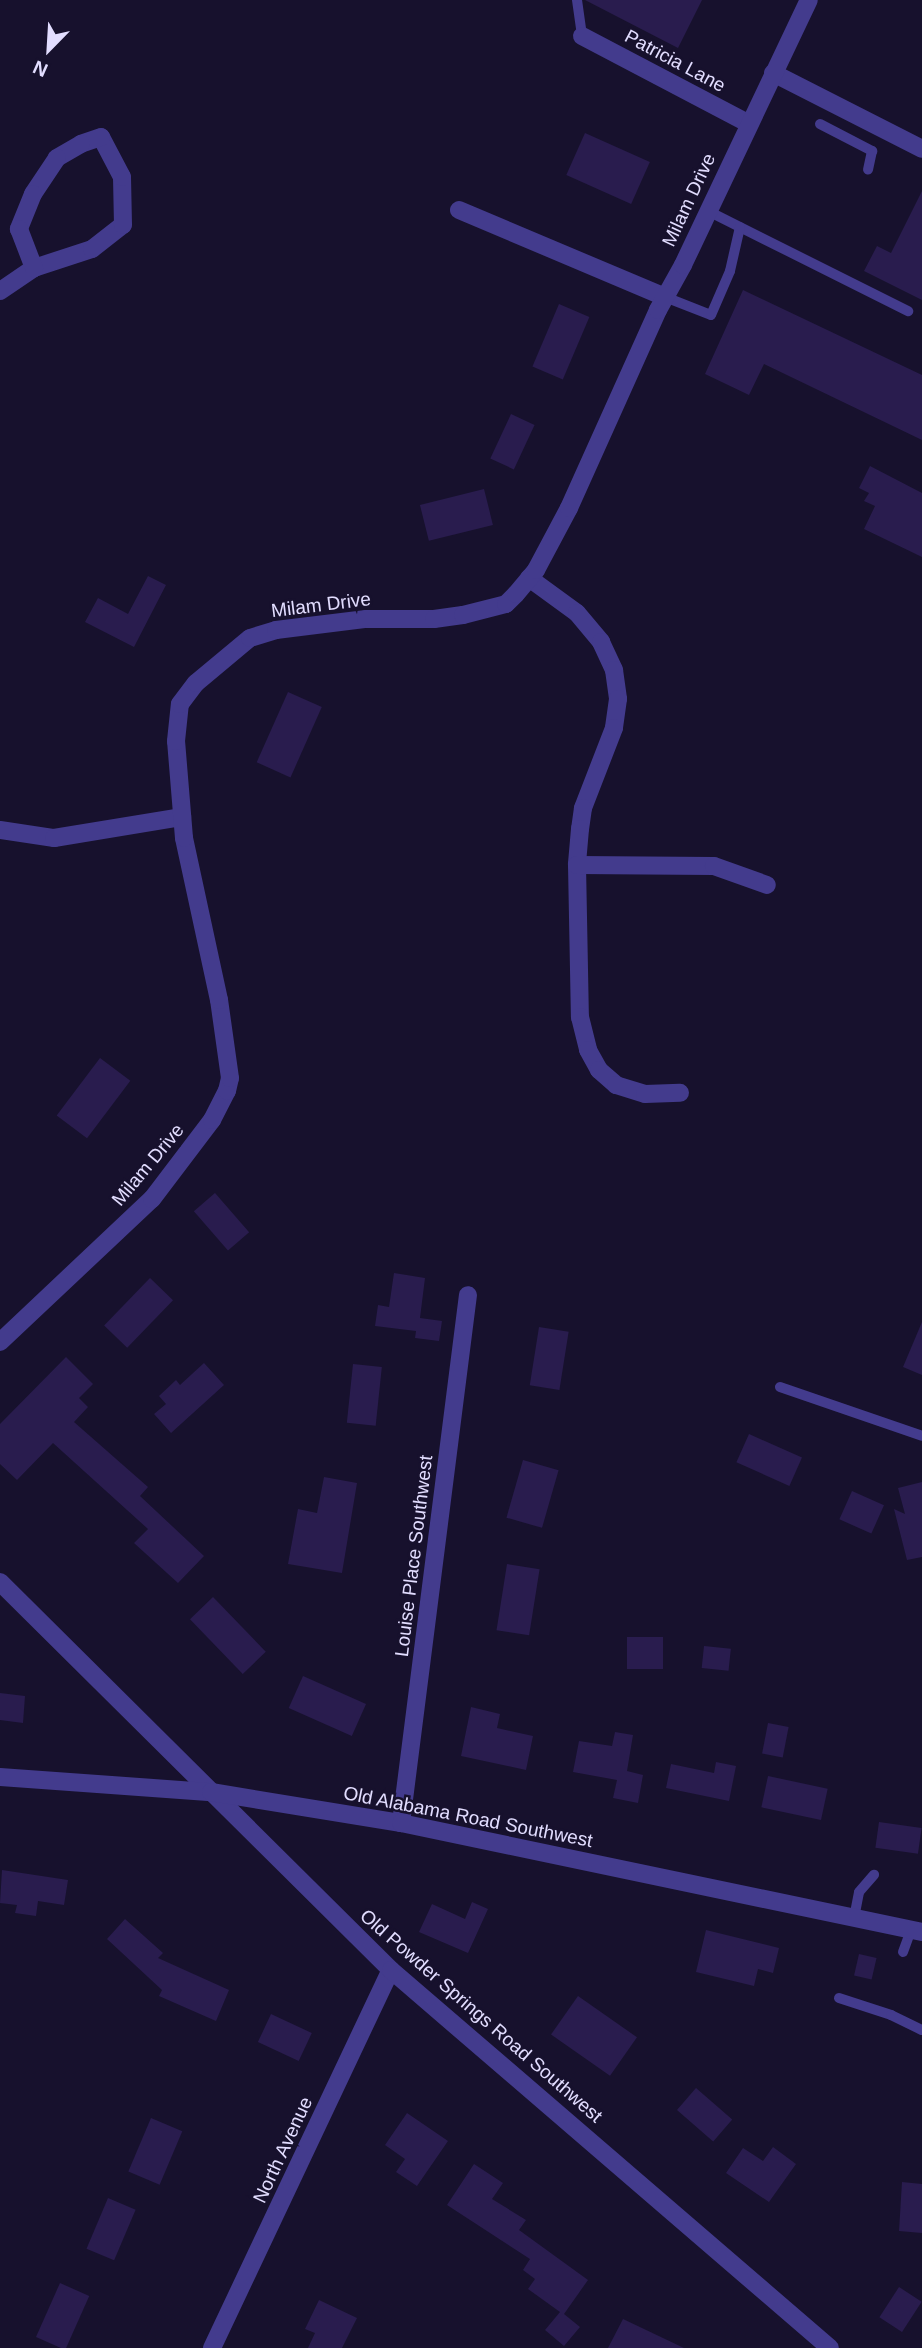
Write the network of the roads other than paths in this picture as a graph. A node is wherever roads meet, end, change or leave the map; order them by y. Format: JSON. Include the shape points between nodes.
{"nodes":[{"id":1,"x":577,"y":0,"type":"edge"},
{"id":2,"x":809,"y":0,"type":"edge"},
{"id":3,"x":582,"y":36,"type":"joint"},
{"id":4,"x":773,"y":73,"type":"junction"},
{"id":5,"x":748,"y":123,"type":"junction"},
{"id":6,"x":820,"y":124,"type":"dead end"},
{"id":7,"x":922,"y":149,"type":"edge"},
{"id":8,"x":868,"y":170,"type":"dead end"},
{"id":9,"x":459,"y":209,"type":"dead end"},
{"id":10,"x":708,"y":211,"type":"junction"},
{"id":11,"x":740,"y":227,"type":"junction"},
{"id":12,"x":34,"y":268,"type":"junction"},
{"id":13,"x":0,"y":291,"type":"edge"},
{"id":14,"x":665,"y":297,"type":"junction"},
{"id":15,"x":908,"y":311,"type":"dead end"},
{"id":16,"x":529,"y":578,"type":"junction"},
{"id":17,"x":182,"y":817,"type":"junction"},
{"id":18,"x":0,"y":830,"type":"edge"},
{"id":19,"x":577,"y":865,"type":"junction"},
{"id":20,"x":767,"y":886,"type":"dead end"},
{"id":21,"x":680,"y":1093,"type":"dead end"},
{"id":22,"x":468,"y":1295,"type":"dead end"},
{"id":23,"x":0,"y":1342,"type":"edge"},
{"id":24,"x":780,"y":1387,"type":"dead end"},
{"id":25,"x":922,"y":1436,"type":"edge"},
{"id":26,"x":0,"y":1583,"type":"edge"},
{"id":27,"x":0,"y":1777,"type":"edge"},
{"id":28,"x":211,"y":1792,"type":"junction"},
{"id":29,"x":401,"y":1823,"type":"junction"},
{"id":30,"x":874,"y":1875,"type":"dead end"},
{"id":31,"x":854,"y":1918,"type":"junction"},
{"id":32,"x":917,"y":1931,"type":"edge"},
{"id":33,"x":903,"y":1952,"type":"dead end"},
{"id":34,"x":391,"y":1970,"type":"junction"},
{"id":35,"x":839,"y":1998,"type":"dead end"},
{"id":36,"x":922,"y":2030,"type":"edge"},
{"id":37,"x":212,"y":2348,"type":"edge"},
{"id":38,"x":830,"y":2348,"type":"edge"}],
"edges":[{"from":1,"to":3,"type":"lane"},
{"from":2,"to":4,"type":"street","name":"Milam Drive"},
{"from":3,"to":5,"type":"street","name":"Patricia Lane"},
{"from":4,"to":5,"type":"street","name":"Milam Drive"},
{"from":4,"to":7,"type":"street"},
{"from":5,"to":10,"type":"street","name":"Milam Drive"},
{"from":6,"to":8,"type":"lane","via":[[872,151]]},
{"from":9,"to":14,"type":"street"},
{"from":10,"to":11,"type":"lane"},
{"from":10,"to":14,"type":"street","name":"Milam Drive"},
{"from":11,"to":14,"type":"lane","via":[[730,271],[711,315]]},
{"from":11,"to":15,"type":"lane"},
{"from":12,"to":12,"type":"street","via":[[19,229],[33,194],[57,158],[101,136],[122,177],[123,225],[92,249]]},
{"from":12,"to":13,"type":"street"},
{"from":14,"to":16,"type":"street","name":"Milam Drive","via":[[569,508]]},
{"from":16,"to":17,"type":"street","name":"Milam Drive","via":[[506,604],[463,615],[366,618],[250,638],[196,683],[180,705],[176,741]]},
{"from":16,"to":19,"type":"street","via":[[577,613],[601,642],[614,670],[618,699],[614,728],[583,808]]},
{"from":17,"to":18,"type":"street","via":[[54,838]]},
{"from":17,"to":23,"type":"street","name":"Milam Drive","via":[[219,1000],[230,1078],[227,1091],[212,1120],[152,1199]]},
{"from":19,"to":20,"type":"street","via":[[714,866]]},
{"from":19,"to":21,"type":"street","via":[[580,1017],[588,1050],[599,1070],[616,1085],[645,1094]]},
{"from":22,"to":29,"type":"street","name":"Louise Place Southwest"},
{"from":24,"to":25,"type":"lane"},
{"from":26,"to":28,"type":"street","name":"Old Powder Springs Road Southwest"},
{"from":27,"to":28,"type":"street","name":"Old Alabama Road Southwest"},
{"from":28,"to":29,"type":"street","name":"Old Alabama Road Southwest"},
{"from":28,"to":34,"type":"street","name":"Old Powder Springs Road Southwest"},
{"from":29,"to":31,"type":"street","name":"Old Alabama Road Southwest"},
{"from":30,"to":31,"type":"lane","via":[[859,1892]]},
{"from":31,"to":32,"type":"street","name":"Old Alabama Road Southwest"},
{"from":32,"to":33,"type":"lane"},
{"from":34,"to":37,"type":"street","name":"North Avenue"},
{"from":34,"to":38,"type":"street","name":"Old Powder Springs Road Southwest"},
{"from":35,"to":36,"type":"lane"}]}
